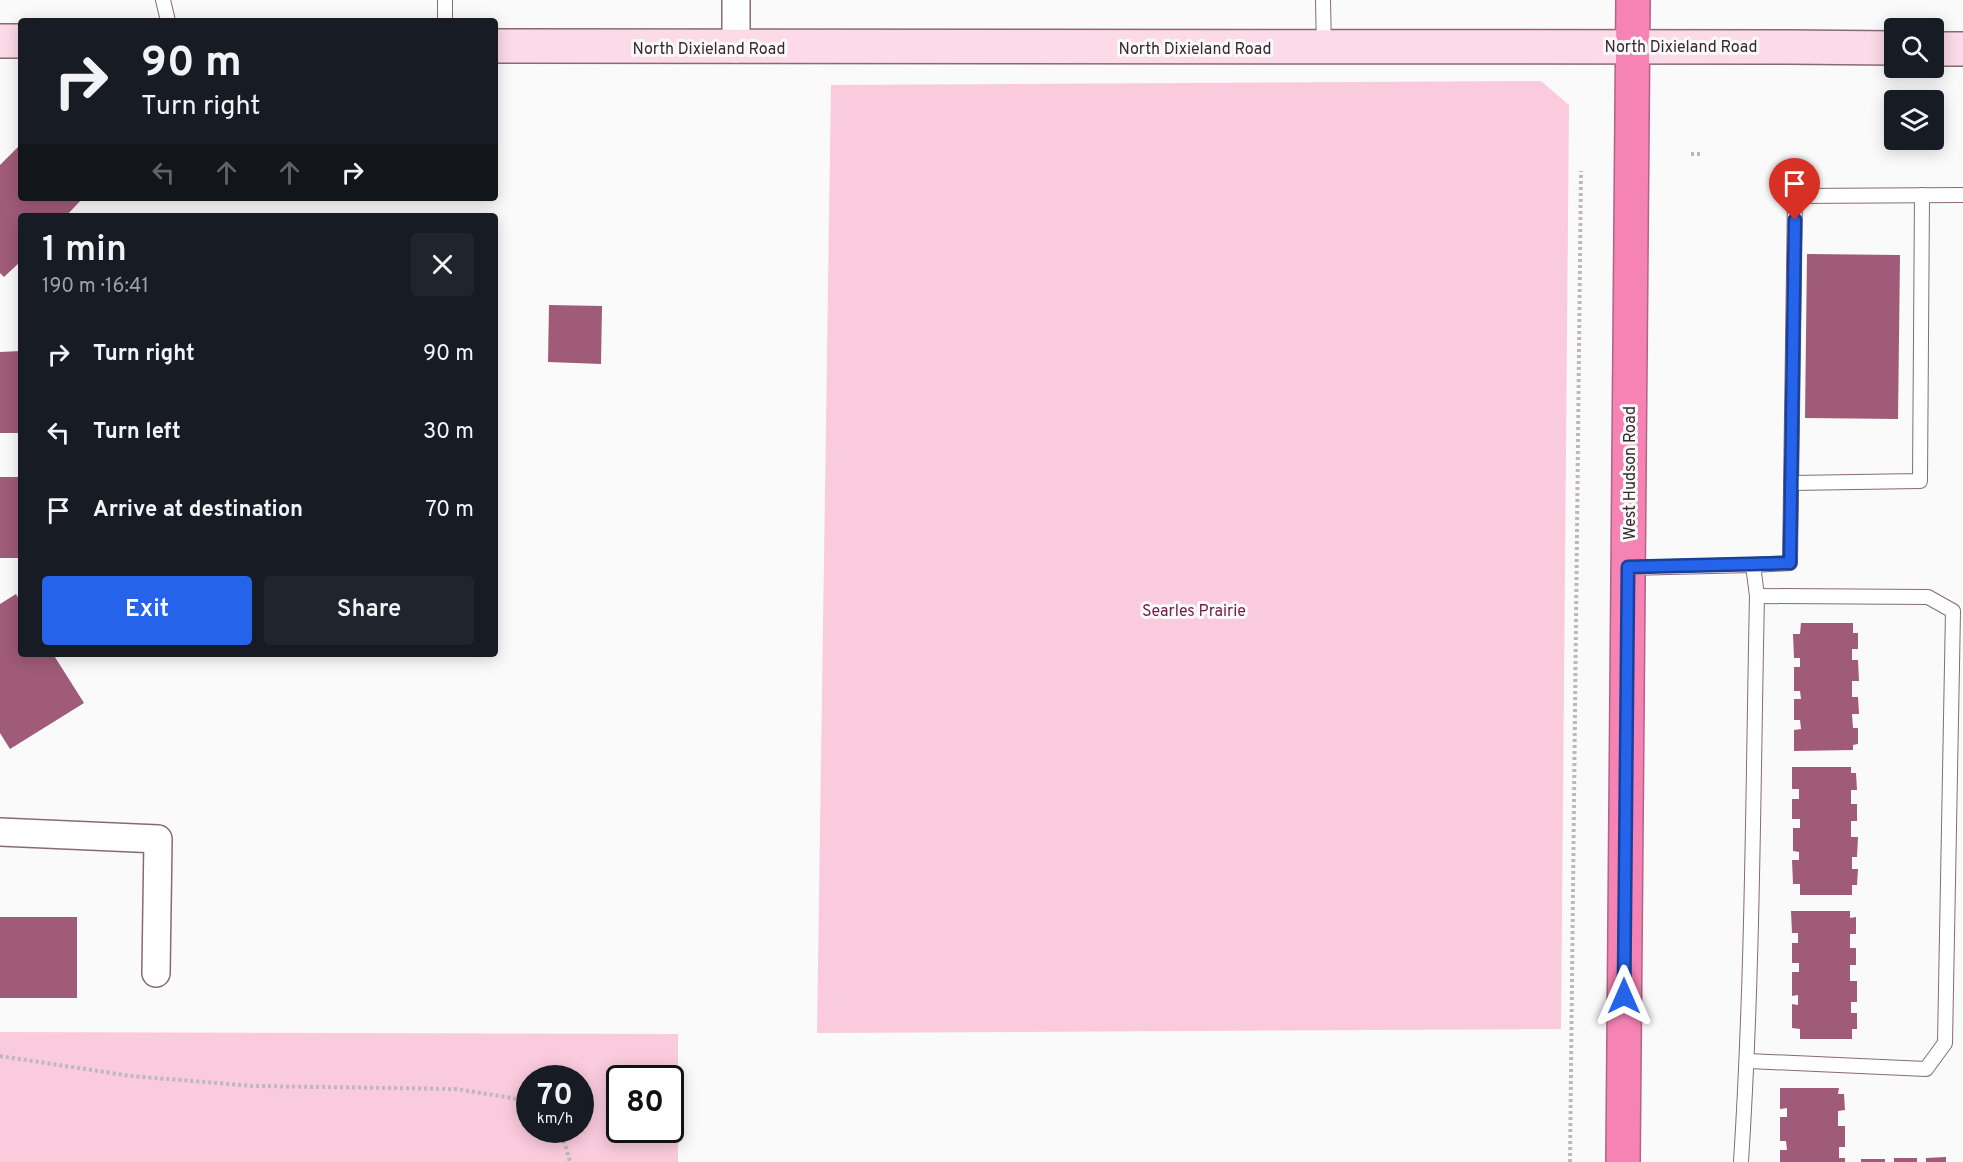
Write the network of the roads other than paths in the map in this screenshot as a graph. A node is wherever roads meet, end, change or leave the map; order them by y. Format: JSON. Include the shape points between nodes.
{"nodes":[{"id":1,"x":163,"y":0,"type":"edge"},
{"id":2,"x":445,"y":0,"type":"edge"},
{"id":3,"x":736,"y":0,"type":"edge"},
{"id":4,"x":1323,"y":0,"type":"edge"},
{"id":5,"x":1633,"y":0,"type":"edge"},
{"id":6,"x":167,"y":18,"type":"edge"},
{"id":7,"x":445,"y":18,"type":"edge"},
{"id":8,"x":0,"y":41,"type":"edge"},
{"id":9,"x":18,"y":42,"type":"edge"},
{"id":10,"x":498,"y":46,"type":"edge"},
{"id":11,"x":1633,"y":46,"type":"junction"},
{"id":12,"x":1323,"y":48,"type":"junction"},
{"id":13,"x":1884,"y":48,"type":"edge"},
{"id":14,"x":736,"y":49,"type":"junction"},
{"id":15,"x":1944,"y":49,"type":"edge"},
{"id":16,"x":1963,"y":49,"type":"edge"},
{"id":17,"x":1922,"y":195,"type":"junction"},
{"id":18,"x":1963,"y":195,"type":"edge"},
{"id":19,"x":1791,"y":483,"type":"junction"},
{"id":20,"x":1754,"y":565,"type":"junction"},
{"id":21,"x":1628,"y":567,"type":"junction"},
{"id":22,"x":1757,"y":596,"type":"junction"},
{"id":23,"x":0,"y":832,"type":"edge"},
{"id":24,"x":156,"y":973,"type":"dead end"},
{"id":25,"x":1748,"y":1061,"type":"junction"},
{"id":26,"x":1623,"y":1162,"type":"edge"},
{"id":27,"x":1741,"y":1162,"type":"edge"}],
"edges":[{"from":1,"to":6,"type":"lane"},
{"from":2,"to":7,"type":"lane"},
{"from":3,"to":14,"type":"street"},
{"from":4,"to":12,"type":"lane"},
{"from":5,"to":11,"type":"highway","name":"West Hudson Road"},
{"from":8,"to":9,"type":"street"},
{"from":10,"to":14,"type":"street","name":"North Dixieland Road"},
{"from":11,"to":12,"type":"street","name":"North Dixieland Road"},
{"from":11,"to":13,"type":"street","name":"North Dixieland Road"},
{"from":11,"to":21,"type":"highway","name":"West Hudson Road"},
{"from":12,"to":14,"type":"street","name":"North Dixieland Road"},
{"from":15,"to":16,"type":"street"},
{"from":17,"to":18,"type":"lane"},
{"from":17,"to":19,"type":"lane","via":[[1796,196]]},
{"from":17,"to":19,"type":"lane","via":[[1920,481]]},
{"from":19,"to":20,"type":"lane","via":[[1790,563]]},
{"from":20,"to":21,"type":"lane"},
{"from":20,"to":22,"type":"lane"},
{"from":21,"to":26,"type":"highway","name":"West Hudson Road"},
{"from":22,"to":25,"type":"lane"},
{"from":22,"to":25,"type":"lane","via":[[1928,597],[1953,612],[1945,1043],[1926,1069]]},
{"from":23,"to":24,"type":"street","via":[[158,839]]},
{"from":25,"to":27,"type":"lane"}]}
